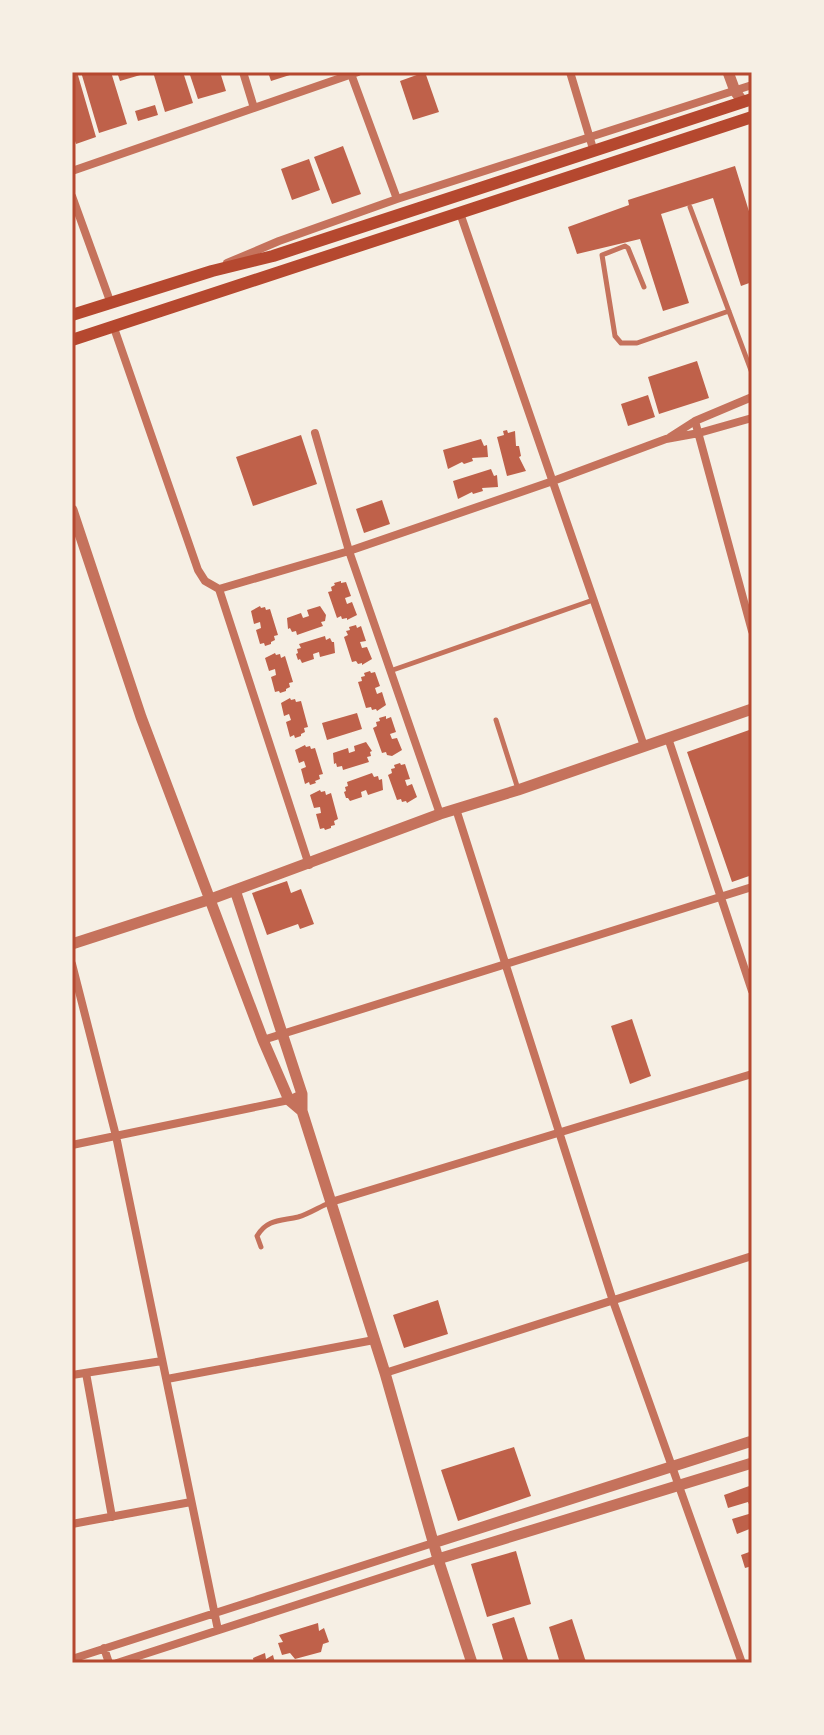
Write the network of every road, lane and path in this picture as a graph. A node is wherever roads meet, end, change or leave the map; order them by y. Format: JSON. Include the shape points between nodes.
{"nodes":[{"id":1,"x":243,"y":72,"type":"edge"},
{"id":2,"x":570,"y":72,"type":"edge"},
{"id":3,"x":728,"y":72,"type":"edge"},
{"id":4,"x":354,"y":73,"type":"edge"},
{"id":5,"x":752,"y":85,"type":"edge"},
{"id":6,"x":743,"y":97,"type":"edge"},
{"id":7,"x":254,"y":108,"type":"junction"},
{"id":8,"x":752,"y":117,"type":"edge"},
{"id":9,"x":590,"y":138,"type":"junction"},
{"id":10,"x":594,"y":152,"type":"junction"},
{"id":11,"x":72,"y":171,"type":"edge"},
{"id":12,"x":72,"y":196,"type":"edge"},
{"id":13,"x":397,"y":199,"type":"junction"},
{"id":14,"x":690,"y":207,"type":"dead end"},
{"id":15,"x":460,"y":213,"type":"junction"},
{"id":16,"x":212,"y":271,"type":"junction"},
{"id":17,"x":644,"y":287,"type":"dead end"},
{"id":18,"x":110,"y":301,"type":"junction"},
{"id":19,"x":729,"y":311,"type":"junction"},
{"id":20,"x":72,"y":315,"type":"edge"},
{"id":21,"x":113,"y":325,"type":"junction"},
{"id":22,"x":72,"y":340,"type":"edge"},
{"id":23,"x":752,"y":373,"type":"edge"},
{"id":24,"x":752,"y":397,"type":"edge"},
{"id":25,"x":752,"y":418,"type":"edge"},
{"id":26,"x":695,"y":421,"type":"junction"},
{"id":27,"x":315,"y":433,"type":"dead end"},
{"id":28,"x":699,"y":433,"type":"junction"},
{"id":29,"x":666,"y":439,"type":"junction"},
{"id":30,"x":553,"y":481,"type":"junction"},
{"id":31,"x":72,"y":510,"type":"edge"},
{"id":32,"x":349,"y":551,"type":"junction"},
{"id":33,"x":219,"y":589,"type":"junction"},
{"id":34,"x":593,"y":600,"type":"junction"},
{"id":35,"x":752,"y":631,"type":"edge"},
{"id":36,"x":390,"y":671,"type":"junction"},
{"id":37,"x":752,"y":709,"type":"edge"},
{"id":38,"x":496,"y":720,"type":"dead end"},
{"id":39,"x":668,"y":738,"type":"junction"},
{"id":40,"x":644,"y":746,"type":"junction"},
{"id":41,"x":518,"y":790,"type":"junction"},
{"id":42,"x":456,"y":809,"type":"junction"},
{"id":43,"x":440,"y":814,"type":"junction"},
{"id":44,"x":309,"y":865,"type":"junction"},
{"id":45,"x":752,"y":887,"type":"edge"},
{"id":46,"x":235,"y":890,"type":"junction"},
{"id":47,"x":721,"y":897,"type":"junction"},
{"id":48,"x":211,"y":899,"type":"junction"},
{"id":49,"x":72,"y":944,"type":"edge"},
{"id":50,"x":505,"y":965,"type":"junction"},
{"id":51,"x":72,"y":966,"type":"edge"},
{"id":52,"x":752,"y":991,"type":"edge"},
{"id":53,"x":283,"y":1034,"type":"junction"},
{"id":54,"x":263,"y":1040,"type":"junction"},
{"id":55,"x":752,"y":1074,"type":"edge"},
{"id":56,"x":302,"y":1094,"type":"junction"},
{"id":57,"x":289,"y":1100,"type":"junction"},
{"id":58,"x":302,"y":1111,"type":"junction"},
{"id":59,"x":560,"y":1131,"type":"junction"},
{"id":60,"x":116,"y":1136,"type":"junction"},
{"id":61,"x":72,"y":1145,"type":"edge"},
{"id":62,"x":328,"y":1203,"type":"junction"},
{"id":63,"x":261,"y":1247,"type":"dead end"},
{"id":64,"x":752,"y":1256,"type":"edge"},
{"id":65,"x":613,"y":1301,"type":"junction"},
{"id":66,"x":374,"y":1340,"type":"junction"},
{"id":67,"x":162,"y":1361,"type":"junction"},
{"id":68,"x":86,"y":1373,"type":"junction"},
{"id":69,"x":385,"y":1373,"type":"junction"},
{"id":70,"x":72,"y":1375,"type":"edge"},
{"id":71,"x":167,"y":1379,"type":"junction"},
{"id":72,"x":752,"y":1441,"type":"edge"},
{"id":73,"x":752,"y":1463,"type":"edge"},
{"id":74,"x":673,"y":1466,"type":"junction"},
{"id":75,"x":680,"y":1486,"type":"junction"},
{"id":76,"x":191,"y":1502,"type":"junction"},
{"id":77,"x":112,"y":1517,"type":"junction"},
{"id":78,"x":72,"y":1524,"type":"edge"},
{"id":79,"x":433,"y":1543,"type":"junction"},
{"id":80,"x":438,"y":1559,"type":"junction"},
{"id":81,"x":213,"y":1612,"type":"junction"},
{"id":82,"x":218,"y":1630,"type":"junction"},
{"id":83,"x":104,"y":1648,"type":"junction"},
{"id":84,"x":78,"y":1659,"type":"edge"},
{"id":85,"x":109,"y":1663,"type":"edge"},
{"id":86,"x":117,"y":1663,"type":"edge"},
{"id":87,"x":472,"y":1663,"type":"edge"},
{"id":88,"x":742,"y":1663,"type":"edge"}],
"edges":[{"from":1,"to":7,"type":"street"},
{"from":2,"to":9,"type":"street"},
{"from":3,"to":6,"type":"street"},
{"from":4,"to":7,"type":"street"},
{"from":4,"to":13,"type":"street"},
{"from":5,"to":6,"type":"street"},
{"from":6,"to":8,"type":"main road"},
{"from":6,"to":9,"type":"street"},
{"from":6,"to":10,"type":"main road"},
{"from":7,"to":11,"type":"street"},
{"from":8,"to":15,"type":"main road"},
{"from":9,"to":10,"type":"street"},
{"from":9,"to":13,"type":"street"},
{"from":10,"to":16,"type":"main road"},
{"from":12,"to":18,"type":"street"},
{"from":13,"to":16,"type":"street"},
{"from":14,"to":19,"type":"lane"},
{"from":15,"to":21,"type":"main road"},
{"from":15,"to":30,"type":"street"},
{"from":16,"to":18,"type":"main road"},
{"from":17,"to":19,"type":"lane","via":[[628,248],[602,255],[615,336],[621,343],[637,343]]},
{"from":18,"to":20,"type":"main road"},
{"from":19,"to":23,"type":"lane"},
{"from":21,"to":22,"type":"main road"},
{"from":21,"to":33,"type":"street","via":[[198,570]]},
{"from":24,"to":26,"type":"street"},
{"from":25,"to":28,"type":"street"},
{"from":26,"to":28,"type":"street"},
{"from":26,"to":29,"type":"street"},
{"from":27,"to":32,"type":"street"},
{"from":28,"to":29,"type":"street"},
{"from":28,"to":35,"type":"street"},
{"from":29,"to":30,"type":"street"},
{"from":30,"to":32,"type":"street"},
{"from":30,"to":34,"type":"street"},
{"from":31,"to":48,"type":"street","via":[[141,717]]},
{"from":32,"to":33,"type":"street"},
{"from":32,"to":36,"type":"street"},
{"from":33,"to":44,"type":"street"},
{"from":34,"to":36,"type":"lane"},
{"from":34,"to":40,"type":"street"},
{"from":36,"to":43,"type":"street"},
{"from":37,"to":39,"type":"street"},
{"from":38,"to":41,"type":"lane"},
{"from":39,"to":40,"type":"street"},
{"from":39,"to":47,"type":"street"},
{"from":40,"to":41,"type":"street"},
{"from":41,"to":42,"type":"street"},
{"from":42,"to":43,"type":"street"},
{"from":42,"to":50,"type":"street"},
{"from":43,"to":44,"type":"street"},
{"from":44,"to":46,"type":"street"},
{"from":45,"to":47,"type":"street"},
{"from":46,"to":48,"type":"street"},
{"from":46,"to":53,"type":"street"},
{"from":47,"to":50,"type":"street"},
{"from":47,"to":52,"type":"street"},
{"from":48,"to":49,"type":"street"},
{"from":48,"to":54,"type":"street"},
{"from":50,"to":53,"type":"street"},
{"from":50,"to":59,"type":"street"},
{"from":51,"to":60,"type":"street"},
{"from":53,"to":54,"type":"street"},
{"from":53,"to":56,"type":"street"},
{"from":54,"to":57,"type":"street"},
{"from":55,"to":59,"type":"street"},
{"from":56,"to":57,"type":"street"},
{"from":56,"to":58,"type":"street"},
{"from":57,"to":58,"type":"street"},
{"from":57,"to":60,"type":"street"},
{"from":58,"to":62,"type":"street"},
{"from":59,"to":62,"type":"street"},
{"from":59,"to":65,"type":"street"},
{"from":60,"to":61,"type":"street"},
{"from":60,"to":67,"type":"street"},
{"from":62,"to":63,"type":"lane","via":[[265,1226],[257,1236]]},
{"from":62,"to":66,"type":"street"},
{"from":64,"to":65,"type":"street"},
{"from":65,"to":69,"type":"street"},
{"from":65,"to":74,"type":"street"},
{"from":66,"to":69,"type":"street"},
{"from":66,"to":71,"type":"street"},
{"from":67,"to":68,"type":"street"},
{"from":67,"to":71,"type":"street"},
{"from":68,"to":70,"type":"street"},
{"from":68,"to":77,"type":"street"},
{"from":69,"to":79,"type":"street"},
{"from":71,"to":76,"type":"street"},
{"from":72,"to":74,"type":"street"},
{"from":73,"to":75,"type":"street"},
{"from":74,"to":75,"type":"street"},
{"from":74,"to":79,"type":"street"},
{"from":75,"to":80,"type":"street"},
{"from":75,"to":88,"type":"street"},
{"from":76,"to":77,"type":"street"},
{"from":76,"to":81,"type":"street"},
{"from":77,"to":78,"type":"street"},
{"from":79,"to":80,"type":"street"},
{"from":79,"to":81,"type":"street"},
{"from":80,"to":82,"type":"street"},
{"from":80,"to":87,"type":"street"},
{"from":81,"to":82,"type":"street"},
{"from":81,"to":83,"type":"street"},
{"from":82,"to":86,"type":"street"},
{"from":83,"to":84,"type":"street"},
{"from":83,"to":85,"type":"street"}]}
